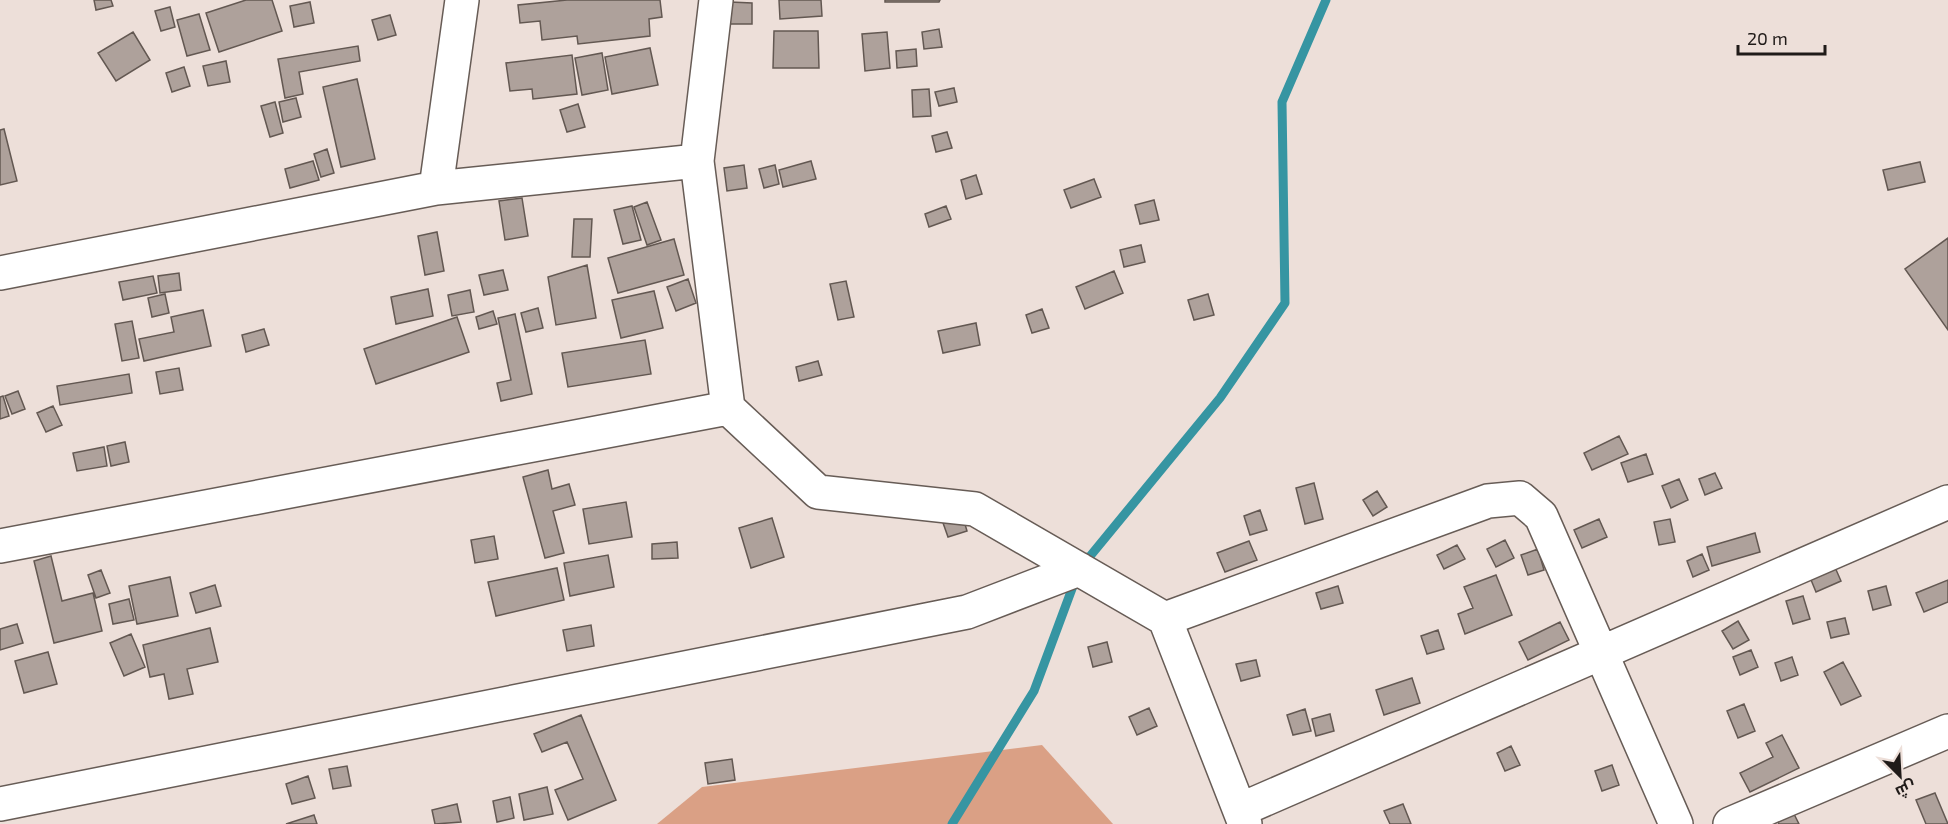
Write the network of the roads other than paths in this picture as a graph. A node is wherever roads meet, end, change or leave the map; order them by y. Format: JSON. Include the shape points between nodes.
{"nodes":[{"id":1,"x":462,"y":0,"type":"edge"},
{"id":2,"x":716,"y":0,"type":"edge"},
{"id":3,"x":697,"y":161,"type":"junction"},
{"id":4,"x":436,"y":188,"type":"junction"},
{"id":5,"x":0,"y":273,"type":"edge"},
{"id":6,"x":728,"y":408,"type":"junction"},
{"id":7,"x":1948,"y":502,"type":"edge"},
{"id":8,"x":0,"y":546,"type":"edge"},
{"id":9,"x":1079,"y":569,"type":"junction"},
{"id":10,"x":1165,"y":619,"type":"junction"},
{"id":11,"x":1600,"y":652,"type":"junction"},
{"id":12,"x":1948,"y":730,"type":"edge"},
{"id":13,"x":0,"y":804,"type":"edge"},
{"id":14,"x":1243,"y":817,"type":"edge"},
{"id":15,"x":1676,"y":824,"type":"edge"},
{"id":16,"x":1730,"y":824,"type":"edge"}],
"edges":[{"from":1,"to":4,"type":"street"},
{"from":2,"to":3,"type":"street"},
{"from":3,"to":4,"type":"street"},
{"from":3,"to":6,"type":"street"},
{"from":4,"to":5,"type":"street"},
{"from":6,"to":8,"type":"street"},
{"from":6,"to":9,"type":"street","via":[[818,492],[975,509]]},
{"from":7,"to":11,"type":"street"},
{"from":9,"to":10,"type":"street"},
{"from":9,"to":13,"type":"street","via":[[967,612]]},
{"from":10,"to":11,"type":"street","via":[[1488,501],[1520,498],[1541,516]]},
{"from":10,"to":14,"type":"street"},
{"from":11,"to":14,"type":"street"},
{"from":11,"to":15,"type":"street"},
{"from":12,"to":16,"type":"street"}]}
